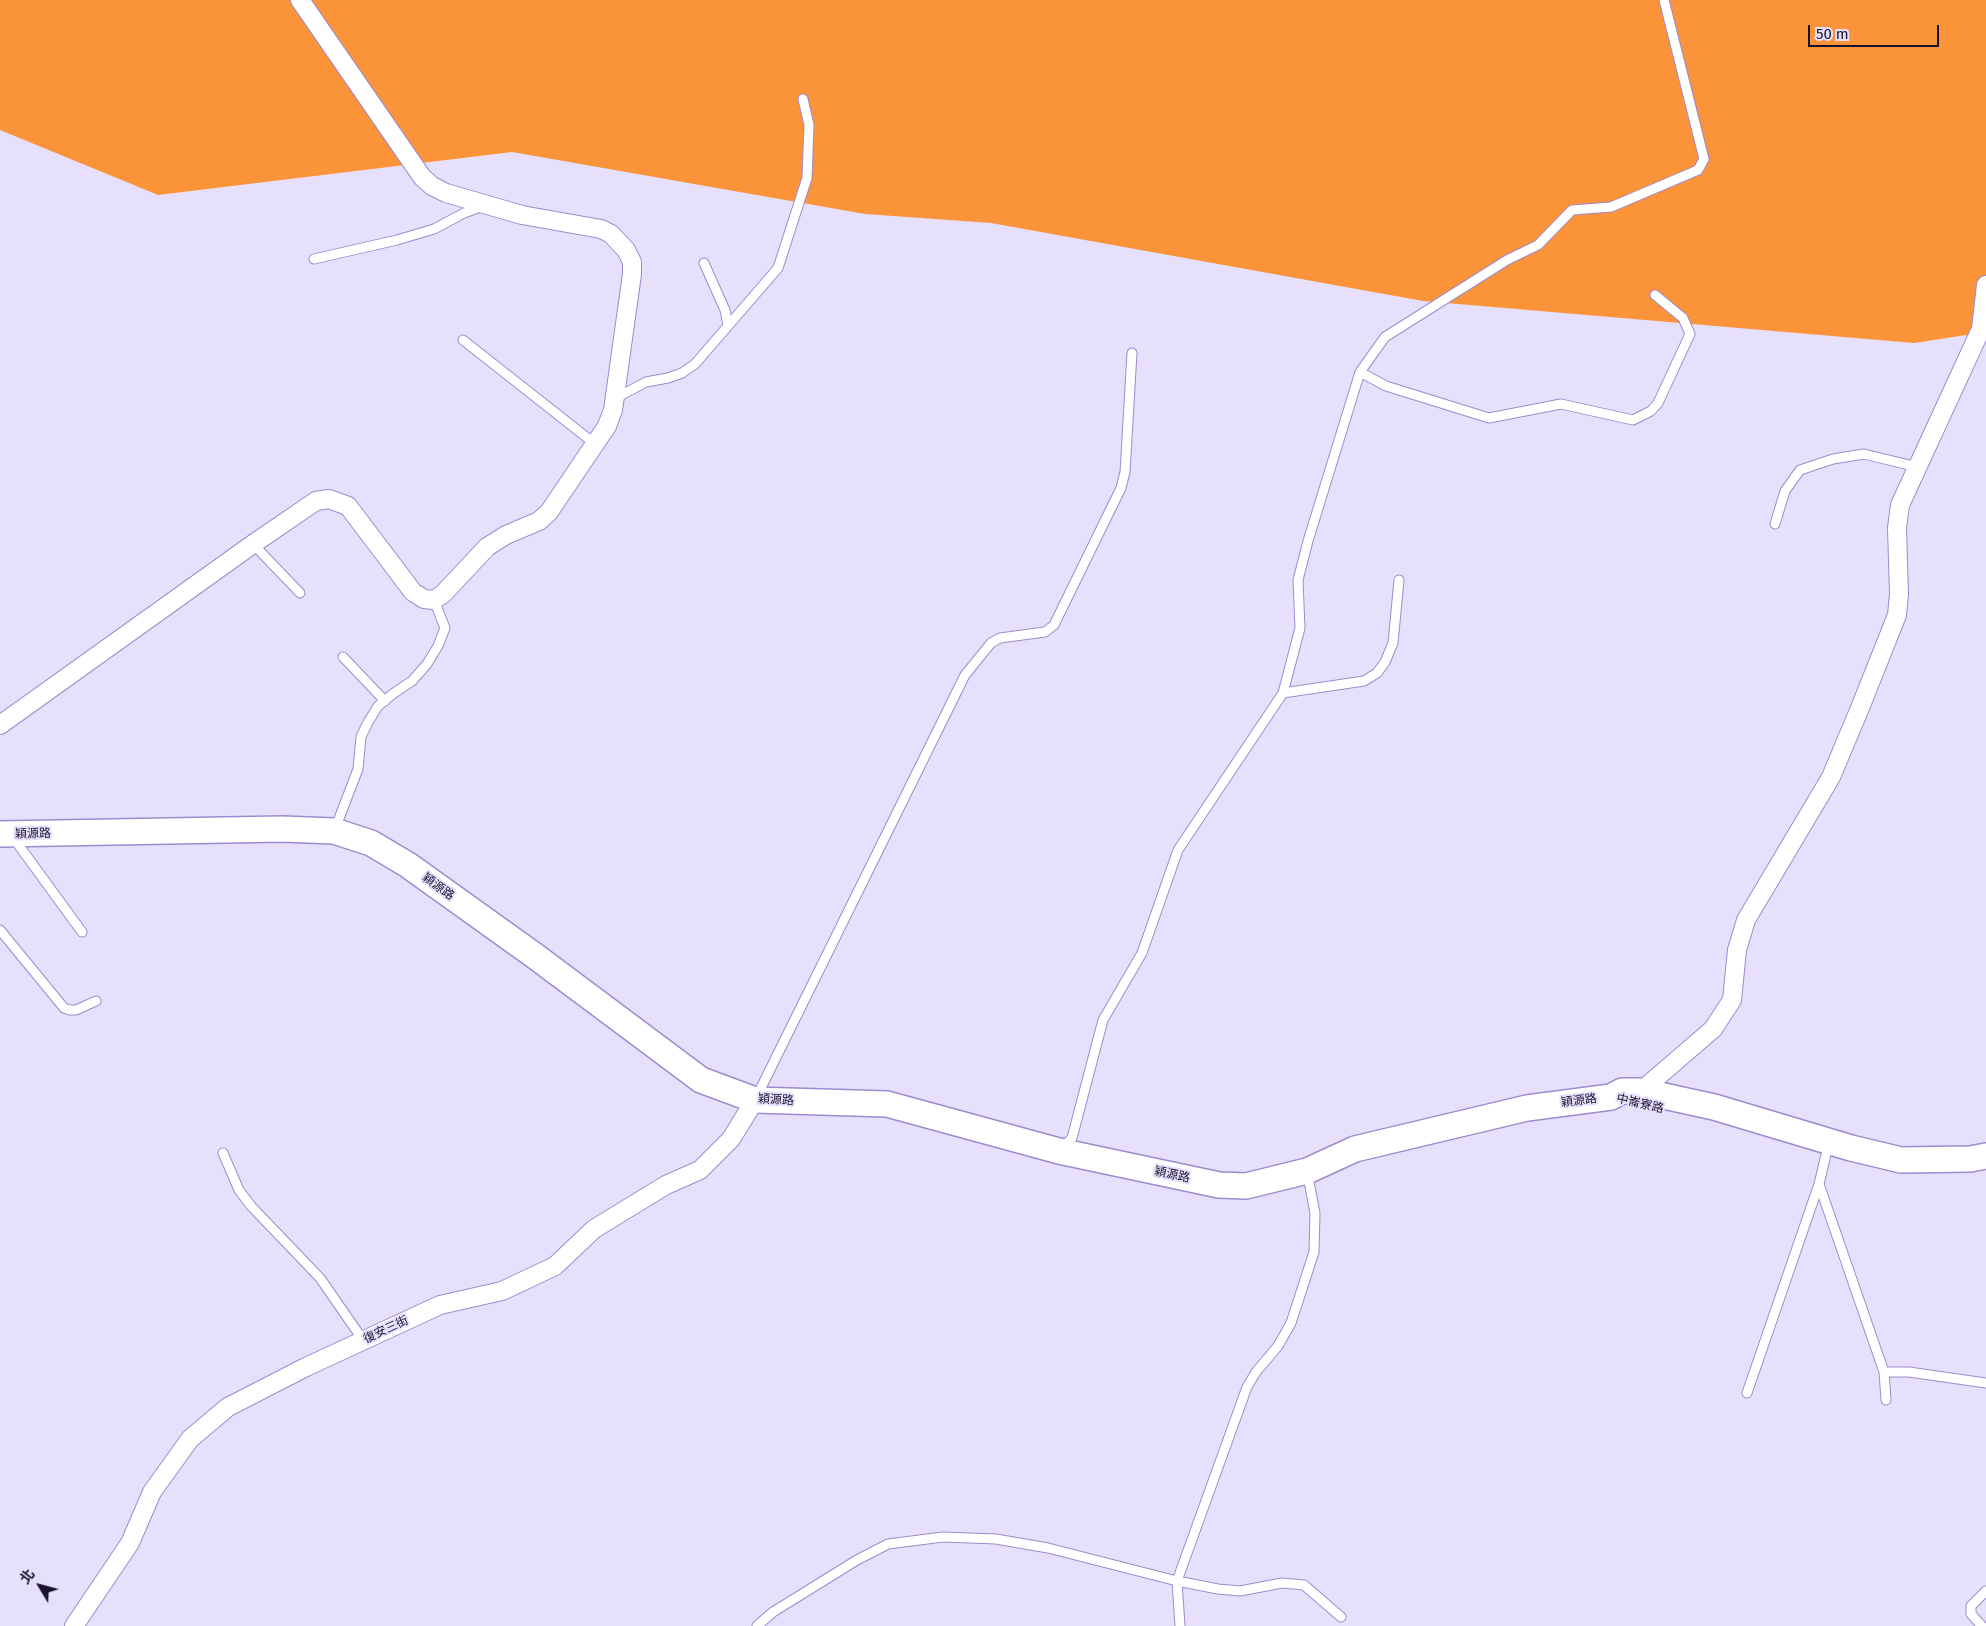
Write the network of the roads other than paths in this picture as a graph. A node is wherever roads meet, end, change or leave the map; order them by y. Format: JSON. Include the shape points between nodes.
{"nodes":[{"id":1,"x":300,"y":0,"type":"edge"},
{"id":2,"x":1664,"y":0,"type":"edge"},
{"id":3,"x":803,"y":100,"type":"dead end"},
{"id":4,"x":485,"y":205,"type":"junction"},
{"id":5,"x":314,"y":259,"type":"dead end"},
{"id":6,"x":704,"y":263,"type":"dead end"},
{"id":7,"x":1986,"y":285,"type":"edge"},
{"id":8,"x":1655,"y":294,"type":"dead end"},
{"id":9,"x":728,"y":325,"type":"junction"},
{"id":10,"x":463,"y":340,"type":"dead end"},
{"id":11,"x":1132,"y":353,"type":"dead end"},
{"id":12,"x":1360,"y":372,"type":"junction"},
{"id":13,"x":614,"y":399,"type":"junction"},
{"id":14,"x":595,"y":444,"type":"junction"},
{"id":15,"x":1918,"y":467,"type":"junction"},
{"id":16,"x":1775,"y":524,"type":"dead end"},
{"id":17,"x":253,"y":544,"type":"junction"},
{"id":18,"x":1399,"y":580,"type":"dead end"},
{"id":19,"x":300,"y":592,"type":"dead end"},
{"id":20,"x":434,"y":600,"type":"junction"},
{"id":21,"x":343,"y":657,"type":"dead end"},
{"id":22,"x":1283,"y":693,"type":"junction"},
{"id":23,"x":385,"y":701,"type":"junction"},
{"id":24,"x":0,"y":725,"type":"edge"},
{"id":25,"x":334,"y":831,"type":"junction"},
{"id":26,"x":5,"y":834,"type":"edge"},
{"id":27,"x":0,"y":930,"type":"edge"},
{"id":28,"x":82,"y":932,"type":"dead end"},
{"id":29,"x":96,"y":1001,"type":"dead end"},
{"id":30,"x":1641,"y":1091,"type":"junction"},
{"id":31,"x":1611,"y":1097,"type":"junction"},
{"id":32,"x":755,"y":1100,"type":"junction"},
{"id":33,"x":1827,"y":1148,"type":"junction"},
{"id":34,"x":1059,"y":1150,"type":"junction"},
{"id":35,"x":223,"y":1153,"type":"dead end"},
{"id":36,"x":1986,"y":1156,"type":"edge"},
{"id":37,"x":1307,"y":1171,"type":"junction"},
{"id":38,"x":1986,"y":1171,"type":"edge"},
{"id":39,"x":1819,"y":1184,"type":"junction"},
{"id":40,"x":363,"y":1340,"type":"junction"},
{"id":41,"x":1884,"y":1372,"type":"junction"},
{"id":42,"x":1986,"y":1383,"type":"edge"},
{"id":43,"x":1747,"y":1393,"type":"dead end"},
{"id":44,"x":1886,"y":1400,"type":"dead end"},
{"id":45,"x":1177,"y":1581,"type":"junction"},
{"id":46,"x":1986,"y":1591,"type":"edge"},
{"id":47,"x":1341,"y":1617,"type":"dead end"},
{"id":48,"x":74,"y":1626,"type":"edge"},
{"id":49,"x":757,"y":1626,"type":"edge"},
{"id":50,"x":1180,"y":1626,"type":"edge"},
{"id":51,"x":1982,"y":1626,"type":"edge"}],
"edges":[{"from":1,"to":4,"type":"street","via":[[422,177],[446,193]]},
{"from":2,"to":12,"type":"lane","via":[[1704,159],[1698,170],[1611,207],[1572,210],[1538,245],[1506,260],[1385,337]]},
{"from":3,"to":9,"type":"lane","via":[[809,125],[807,178],[778,268]]},
{"from":4,"to":5,"type":"lane","via":[[434,229]]},
{"from":4,"to":13,"type":"street","via":[[553,222],[602,229],[626,250],[632,262],[632,274]]},
{"from":6,"to":9,"type":"lane","via":[[725,310]]},
{"from":7,"to":15,"type":"street","via":[[1981,329]]},
{"from":8,"to":12,"type":"lane","via":[[1683,318],[1690,334],[1658,403],[1634,420],[1561,404],[1489,418],[1386,386]]},
{"from":9,"to":13,"type":"lane","via":[[695,364],[682,373],[646,382]]},
{"from":10,"to":14,"type":"lane"},
{"from":11,"to":32,"type":"lane","via":[[1121,488],[1054,625],[1045,632],[1000,638],[991,643],[965,675]]},
{"from":12,"to":22,"type":"lane","via":[[1298,580],[1300,628]]},
{"from":13,"to":14,"type":"street","via":[[607,426]]},
{"from":14,"to":20,"type":"street","via":[[550,512],[539,521],[487,547]]},
{"from":15,"to":16,"type":"lane","via":[[1864,454],[1800,470],[1785,491]]},
{"from":15,"to":30,"type":"street","via":[[1900,505],[1897,615],[1831,777],[1746,920],[1737,950],[1732,1000],[1713,1029]]},
{"from":17,"to":19,"type":"lane"},
{"from":17,"to":20,"type":"street","via":[[316,501],[328,499],[348,506],[413,592],[424,599]]},
{"from":17,"to":24,"type":"street"},
{"from":18,"to":22,"type":"lane","via":[[1393,643],[1377,673],[1364,681]]},
{"from":20,"to":23,"type":"lane","via":[[445,628],[438,646],[428,664],[412,681]]},
{"from":21,"to":23,"type":"lane"},
{"from":22,"to":34,"type":"lane","via":[[1178,850],[1142,953],[1104,1020],[1072,1138]]},
{"from":23,"to":25,"type":"lane","via":[[378,706],[361,737],[358,769]]},
{"from":25,"to":26,"type":"street","name":"穎源路"},
{"from":25,"to":32,"type":"street","name":"穎源路","via":[[371,843],[408,865],[701,1080]]},
{"from":26,"to":28,"type":"lane"},
{"from":27,"to":29,"type":"lane","via":[[64,1008],[76,1010]]},
{"from":30,"to":31,"type":"street","name":"中崙寮路","via":[[1622,1091]]},
{"from":30,"to":33,"type":"street","name":"中崙寮路","via":[[1714,1107]]},
{"from":31,"to":33,"type":"street","name":"中崙寮路"},
{"from":31,"to":37,"type":"street","name":"穎源路","via":[[1527,1108],[1355,1149]]},
{"from":32,"to":34,"type":"street","name":"穎源路","via":[[887,1104]]},
{"from":32,"to":40,"type":"street","name":"復安三街","via":[[731,1139],[700,1170],[666,1185],[594,1230],[555,1266],[502,1291],[440,1305]]},
{"from":33,"to":36,"type":"street","name":"中崙寮路","via":[[1901,1160]]},
{"from":33,"to":38,"type":"street","name":"中崙寮路","via":[[1900,1174],[1973,1174]]},
{"from":33,"to":39,"type":"lane"},
{"from":34,"to":37,"type":"street","name":"穎源路","via":[[1219,1185],[1246,1186]]},
{"from":35,"to":40,"type":"lane","via":[[239,1190],[320,1278]]},
{"from":37,"to":45,"type":"lane","via":[[1315,1213],[1314,1252],[1291,1323],[1247,1387]]},
{"from":39,"to":41,"type":"lane"},
{"from":39,"to":43,"type":"lane"},
{"from":40,"to":48,"type":"street","name":"復安三街","via":[[228,1407],[190,1439],[152,1492],[130,1543]]},
{"from":41,"to":42,"type":"lane","via":[[1909,1372]]},
{"from":41,"to":44,"type":"lane"},
{"from":45,"to":47,"type":"lane","via":[[1240,1591],[1282,1583],[1304,1585]]},
{"from":45,"to":49,"type":"lane","via":[[1048,1548],[996,1539],[943,1537],[888,1544],[773,1612]]},
{"from":45,"to":50,"type":"lane"},
{"from":46,"to":51,"type":"lane","via":[[1970,1606],[1971,1614]]}]}
